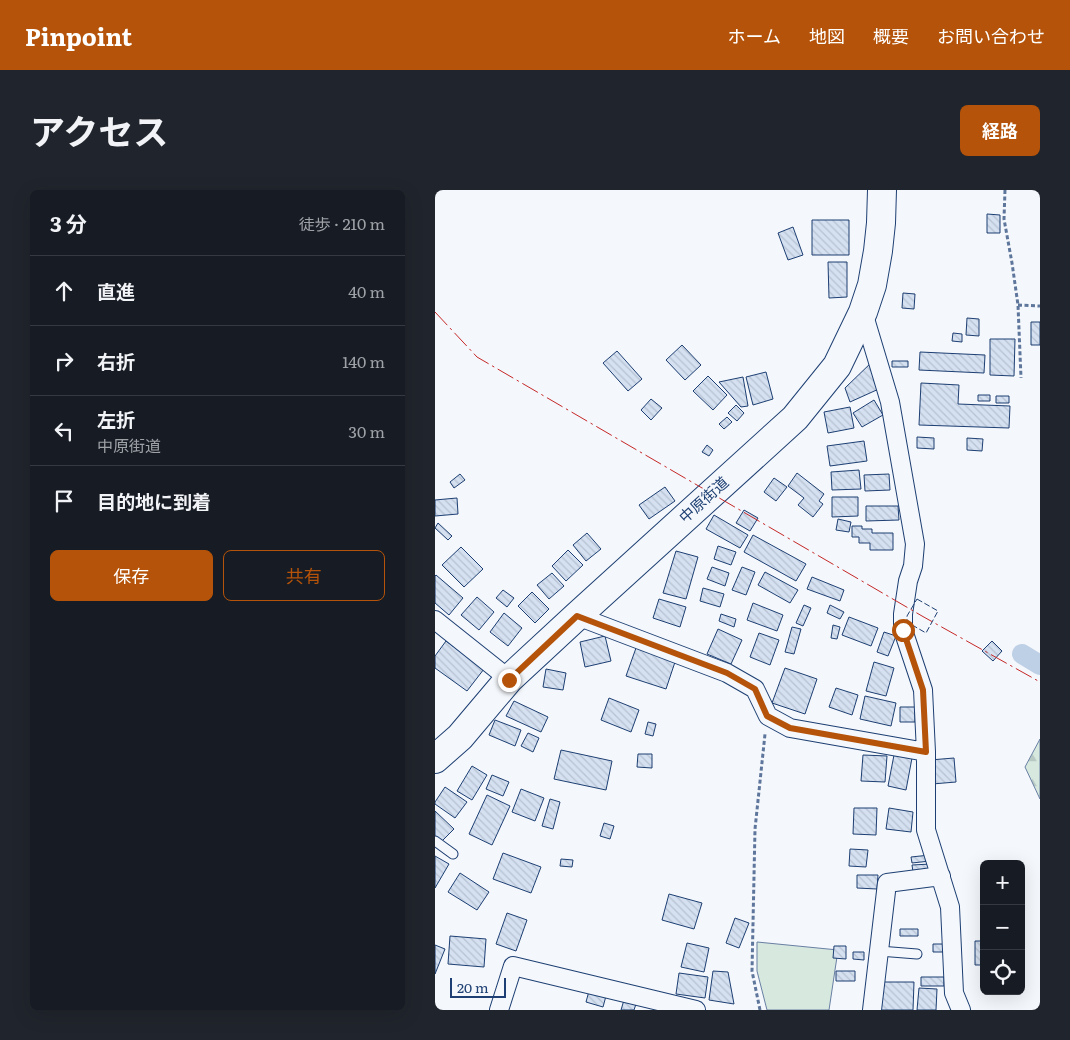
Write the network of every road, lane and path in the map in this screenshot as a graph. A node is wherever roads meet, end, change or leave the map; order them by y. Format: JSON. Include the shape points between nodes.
{"nodes":[{"id":1,"x":881,"y":190,"type":"edge"},
{"id":2,"x":1005,"y":190,"type":"edge"},
{"id":3,"x":1018,"y":305,"type":"junction"},
{"id":4,"x":1040,"y":306,"type":"edge"},
{"id":5,"x":863,"y":312,"type":"junction"},
{"id":6,"x":1021,"y":378,"type":"dead end"},
{"id":7,"x":577,"y":616,"type":"junction"},
{"id":8,"x":435,"y":620,"type":"edge"},
{"id":9,"x":509,"y":680,"type":"junction"},
{"id":10,"x":767,"y":716,"type":"junction"},
{"id":11,"x":926,"y":752,"type":"junction"},
{"id":12,"x":435,"y":759,"type":"edge"},
{"id":13,"x":435,"y":841,"type":"edge"},
{"id":14,"x":453,"y":854,"type":"dead end"},
{"id":15,"x":941,"y":876,"type":"junction"},
{"id":16,"x":879,"y":951,"type":"junction"},
{"id":17,"x":917,"y":954,"type":"dead end"},
{"id":18,"x":499,"y":1010,"type":"edge"},
{"id":19,"x":696,"y":1010,"type":"edge"},
{"id":20,"x":760,"y":1010,"type":"edge"},
{"id":21,"x":873,"y":1010,"type":"edge"},
{"id":22,"x":961,"y":1010,"type":"edge"}],
"edges":[{"from":1,"to":5,"type":"main road","name":"中原街道","via":[[878,251]]},
{"from":2,"to":3,"type":"path","via":[[1003,219]]},
{"from":3,"to":4,"type":"path"},
{"from":3,"to":6,"type":"path"},
{"from":5,"to":7,"type":"main road","name":"中原街道","via":[[837,366],[795,418]]},
{"from":5,"to":11,"type":"street","via":[[890,402],[912,521],[915,544],[903,630],[923,690]]},
{"from":7,"to":9,"type":"main road","name":"中原街道"},
{"from":7,"to":10,"type":"street","via":[[727,673],[755,689]]},
{"from":8,"to":9,"type":"street"},
{"from":9,"to":12,"type":"main road","name":"中原街道","via":[[460,737]]},
{"from":10,"to":11,"type":"street","via":[[790,728]]},
{"from":10,"to":20,"type":"path","via":[[755,829],[752,972]]},
{"from":11,"to":15,"type":"street","via":[[926,830]]},
{"from":13,"to":14,"type":"lane"},
{"from":15,"to":16,"type":"street","via":[[887,883]]},
{"from":15,"to":22,"type":"street","via":[[950,907],[954,993]]},
{"from":16,"to":17,"type":"lane"},
{"from":16,"to":21,"type":"street"},
{"from":18,"to":19,"type":"street","via":[[513,966]]}]}
